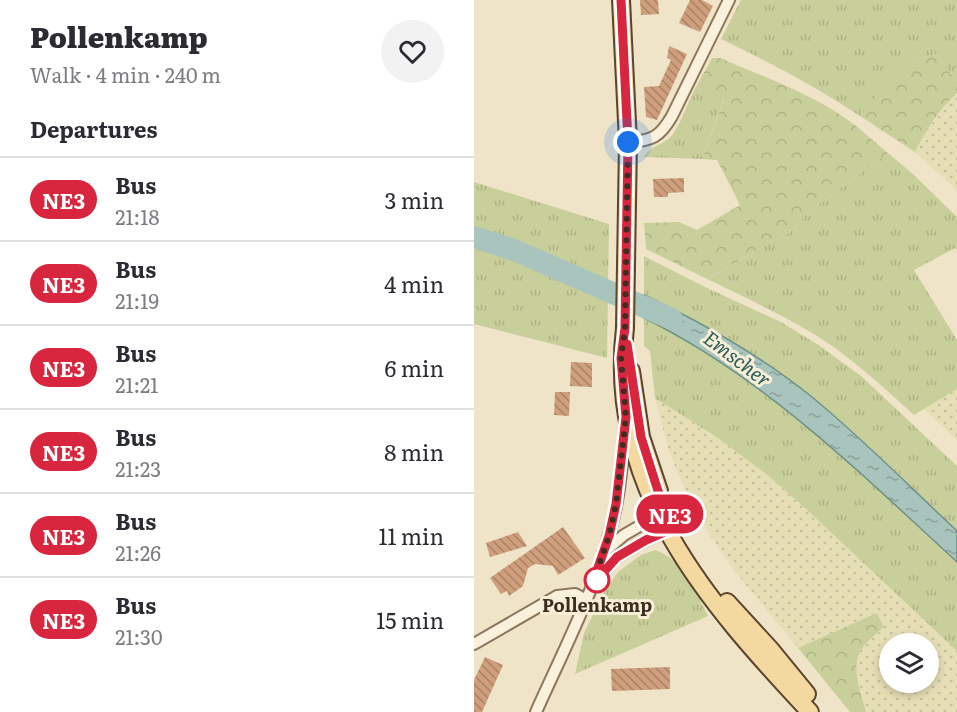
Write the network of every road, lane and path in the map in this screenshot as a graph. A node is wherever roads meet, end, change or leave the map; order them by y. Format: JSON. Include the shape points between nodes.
{"nodes":[{"id":1,"x":621,"y":0,"type":"edge"},
{"id":2,"x":729,"y":0,"type":"edge"},
{"id":3,"x":628,"y":142,"type":"junction"},
{"id":4,"x":625,"y":328,"type":"junction"},
{"id":5,"x":626,"y":417,"type":"junction"},
{"id":6,"x":663,"y":512,"type":"junction"},
{"id":7,"x":672,"y":529,"type":"junction"},
{"id":8,"x":603,"y":553,"type":"junction"},
{"id":9,"x":592,"y":585,"type":"junction"},
{"id":10,"x":586,"y":600,"type":"junction"},
{"id":11,"x":474,"y":644,"type":"edge"},
{"id":12,"x":536,"y":712,"type":"edge"},
{"id":13,"x":810,"y":712,"type":"edge"},
{"id":14,"x":821,"y":712,"type":"edge"}],
"edges":[{"from":1,"to":3,"type":"main road"},
{"from":2,"to":3,"type":"street","via":[[663,132],[653,138]]},
{"from":3,"to":4,"type":"main road"},
{"from":4,"to":5,"type":"main road","via":[[621,358]]},
{"from":4,"to":6,"type":"main road","via":[[641,437]]},
{"from":5,"to":6,"type":"main road","via":[[638,467]]},
{"from":5,"to":8,"type":"street","via":[[615,511]]},
{"from":6,"to":7,"type":"main road"},
{"from":6,"to":8,"type":"street","via":[[624,535]]},
{"from":7,"to":9,"type":"street","via":[[617,557]]},
{"from":7,"to":13,"type":"main road","via":[[706,590]]},
{"from":7,"to":14,"type":"main road","via":[[725,600]]},
{"from":8,"to":9,"type":"street"},
{"from":9,"to":10,"type":"street"},
{"from":10,"to":11,"type":"street","via":[[574,594],[557,596]]},
{"from":10,"to":12,"type":"street"}]}
